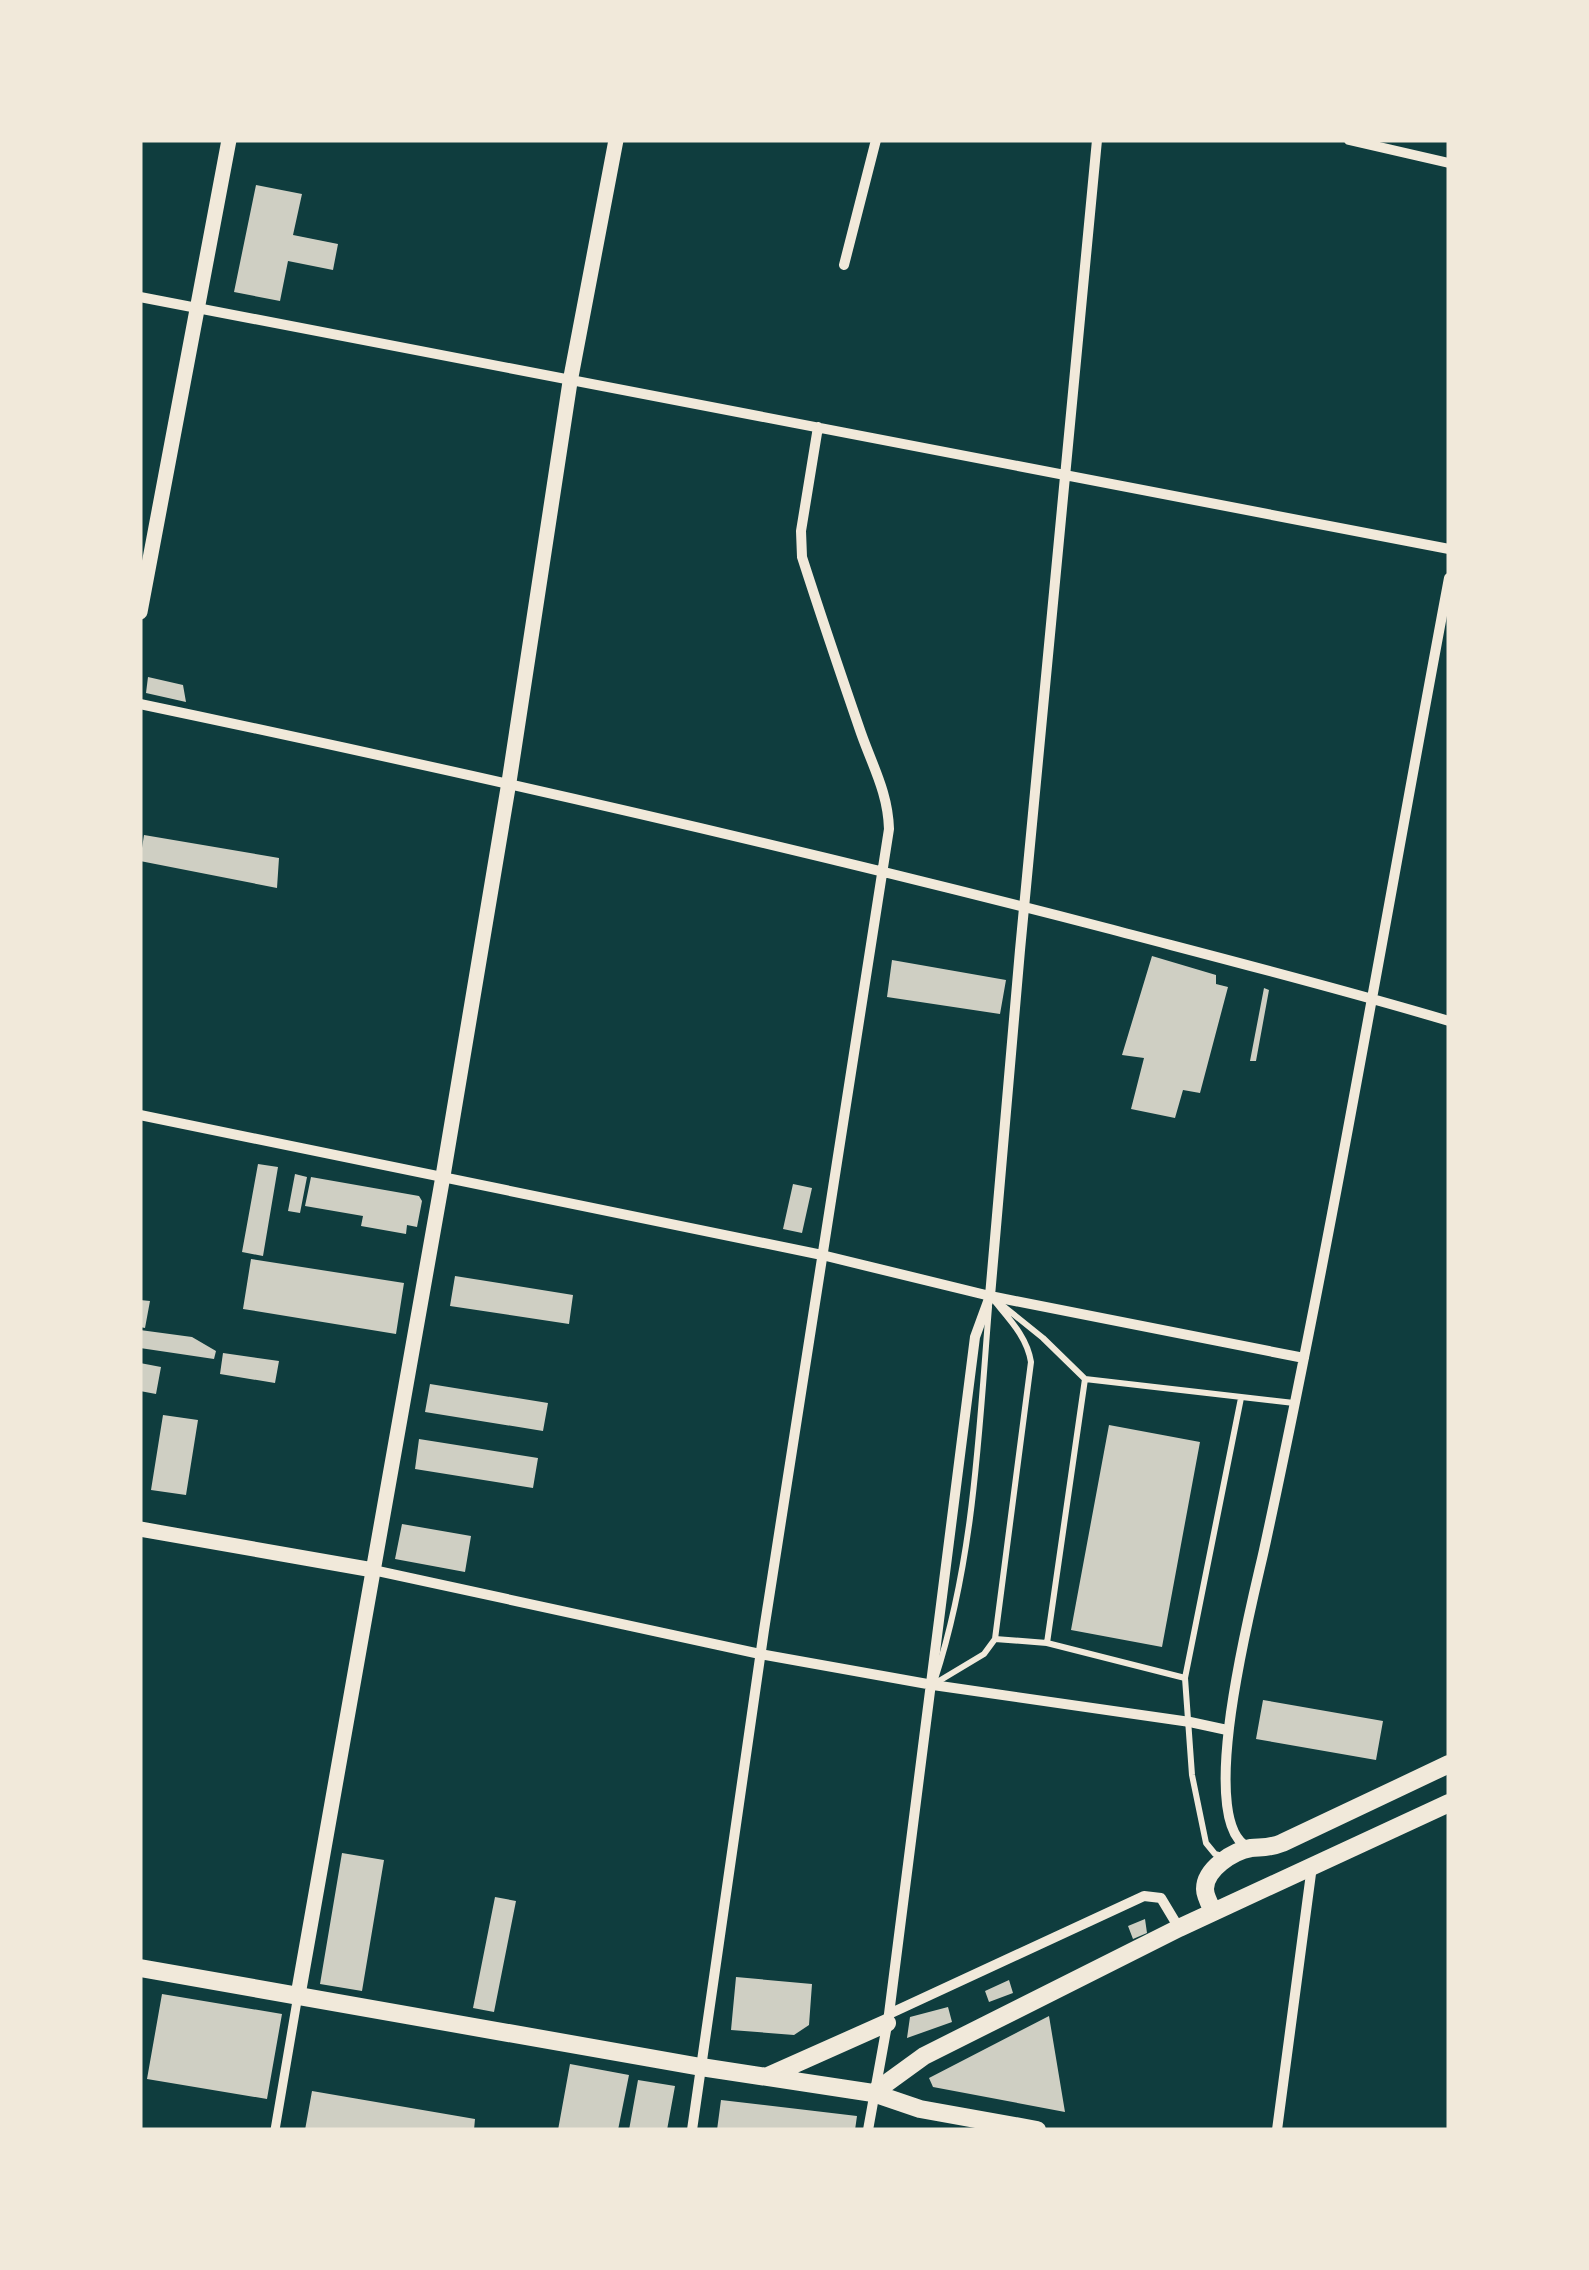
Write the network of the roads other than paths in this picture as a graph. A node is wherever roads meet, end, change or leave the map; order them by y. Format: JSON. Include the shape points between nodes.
{"nodes":[{"id":1,"x":229,"y":140,"type":"edge"},
{"id":2,"x":616,"y":140,"type":"edge"},
{"id":3,"x":876,"y":140,"type":"edge"},
{"id":4,"x":1097,"y":140,"type":"edge"},
{"id":5,"x":1349,"y":140,"type":"edge"},
{"id":6,"x":1449,"y":163,"type":"edge"},
{"id":7,"x":844,"y":264,"type":"dead end"},
{"id":8,"x":140,"y":297,"type":"edge"},
{"id":9,"x":196,"y":309,"type":"junction"},
{"id":10,"x":570,"y":382,"type":"junction"},
{"id":11,"x":818,"y":427,"type":"junction"},
{"id":12,"x":1065,"y":473,"type":"junction"},
{"id":13,"x":1449,"y":549,"type":"edge"},
{"id":14,"x":1449,"y":578,"type":"edge"},
{"id":15,"x":140,"y":612,"type":"edge"},
{"id":16,"x":140,"y":704,"type":"edge"},
{"id":17,"x":509,"y":782,"type":"junction"},
{"id":18,"x":882,"y":872,"type":"junction"},
{"id":19,"x":1025,"y":907,"type":"junction"},
{"id":20,"x":1370,"y":998,"type":"junction"},
{"id":21,"x":1449,"y":1021,"type":"edge"},
{"id":22,"x":140,"y":1115,"type":"edge"},
{"id":23,"x":443,"y":1176,"type":"junction"},
{"id":24,"x":822,"y":1255,"type":"junction"},
{"id":25,"x":990,"y":1296,"type":"junction"},
{"id":26,"x":1304,"y":1358,"type":"junction"},
{"id":27,"x":1084,"y":1379,"type":"junction"},
{"id":28,"x":1241,"y":1398,"type":"junction"},
{"id":29,"x":1296,"y":1404,"type":"junction"},
{"id":30,"x":140,"y":1529,"type":"edge"},
{"id":31,"x":373,"y":1570,"type":"junction"},
{"id":32,"x":996,"y":1639,"type":"junction"},
{"id":33,"x":1046,"y":1642,"type":"junction"},
{"id":34,"x":760,"y":1654,"type":"junction"},
{"id":35,"x":1185,"y":1678,"type":"junction"},
{"id":36,"x":933,"y":1685,"type":"junction"},
{"id":37,"x":1190,"y":1722,"type":"junction"},
{"id":38,"x":1227,"y":1730,"type":"junction"},
{"id":39,"x":1449,"y":1764,"type":"edge"},
{"id":40,"x":1449,"y":1802,"type":"edge"},
{"id":41,"x":1252,"y":1848,"type":"junction"},
{"id":42,"x":1226,"y":1857,"type":"junction"},
{"id":43,"x":1312,"y":1866,"type":"junction"},
{"id":44,"x":1214,"y":1912,"type":"junction"},
{"id":45,"x":1179,"y":1928,"type":"junction"},
{"id":46,"x":140,"y":1968,"type":"edge"},
{"id":47,"x":298,"y":1995,"type":"junction"},
{"id":48,"x":888,"y":2018,"type":"junction"},
{"id":49,"x":701,"y":2067,"type":"junction"},
{"id":50,"x":768,"y":2077,"type":"junction"},
{"id":51,"x":873,"y":2093,"type":"junction"},
{"id":52,"x":275,"y":2130,"type":"edge"},
{"id":53,"x":692,"y":2130,"type":"edge"},
{"id":54,"x":868,"y":2130,"type":"edge"},
{"id":55,"x":1037,"y":2130,"type":"edge"},
{"id":56,"x":1277,"y":2130,"type":"edge"}],
"edges":[{"from":1,"to":9,"type":"street"},
{"from":2,"to":10,"type":"street"},
{"from":3,"to":7,"type":"street"},
{"from":4,"to":12,"type":"street"},
{"from":5,"to":6,"type":"street"},
{"from":8,"to":9,"type":"street"},
{"from":9,"to":10,"type":"street"},
{"from":9,"to":15,"type":"street"},
{"from":10,"to":11,"type":"street"},
{"from":10,"to":17,"type":"street"},
{"from":11,"to":12,"type":"street"},
{"from":11,"to":18,"type":"street","via":[[802,556],[888,804]]},
{"from":12,"to":13,"type":"street"},
{"from":12,"to":19,"type":"street"},
{"from":14,"to":20,"type":"street"},
{"from":16,"to":17,"type":"street"},
{"from":17,"to":18,"type":"street"},
{"from":17,"to":23,"type":"street"},
{"from":18,"to":19,"type":"street"},
{"from":18,"to":24,"type":"street"},
{"from":19,"to":20,"type":"street"},
{"from":19,"to":25,"type":"street"},
{"from":20,"to":21,"type":"street"},
{"from":20,"to":26,"type":"street"},
{"from":22,"to":23,"type":"street"},
{"from":23,"to":24,"type":"street"},
{"from":23,"to":31,"type":"street"},
{"from":24,"to":25,"type":"street"},
{"from":24,"to":34,"type":"street"},
{"from":25,"to":26,"type":"street"},
{"from":25,"to":27,"type":"lane"},
{"from":25,"to":32,"type":"lane","via":[[1022,1335],[1031,1362]]},
{"from":25,"to":36,"type":"street","via":[[975,1337]]},
{"from":26,"to":29,"type":"street"},
{"from":27,"to":28,"type":"lane"},
{"from":27,"to":33,"type":"lane"},
{"from":28,"to":29,"type":"lane"},
{"from":28,"to":35,"type":"lane"},
{"from":29,"to":38,"type":"street"},
{"from":30,"to":31,"type":"street"},
{"from":31,"to":34,"type":"street"},
{"from":31,"to":47,"type":"street"},
{"from":32,"to":33,"type":"lane"},
{"from":32,"to":36,"type":"lane","via":[[984,1654]]},
{"from":33,"to":35,"type":"lane"},
{"from":34,"to":36,"type":"street"},
{"from":34,"to":49,"type":"street"},
{"from":35,"to":37,"type":"lane"},
{"from":36,"to":37,"type":"street"},
{"from":36,"to":48,"type":"street"},
{"from":37,"to":38,"type":"street"},
{"from":37,"to":42,"type":"lane","via":[[1206,1843]]},
{"from":38,"to":41,"type":"street","via":[[1228,1822],[1238,1841]]},
{"from":39,"to":41,"type":"main road","via":[[1268,1849]]},
{"from":40,"to":43,"type":"main road"},
{"from":41,"to":42,"type":"main road"},
{"from":42,"to":44,"type":"main road","via":[[1204,1889]]},
{"from":43,"to":44,"type":"main road"},
{"from":43,"to":56,"type":"street"},
{"from":44,"to":45,"type":"main road"},
{"from":45,"to":48,"type":"street","via":[[1161,1898],[1144,1896]]},
{"from":45,"to":51,"type":"main road","via":[[924,2056]]},
{"from":46,"to":47,"type":"main road"},
{"from":47,"to":49,"type":"main road"},
{"from":47,"to":52,"type":"street"},
{"from":48,"to":50,"type":"main road"},
{"from":48,"to":51,"type":"street"},
{"from":49,"to":50,"type":"main road"},
{"from":49,"to":53,"type":"street"},
{"from":50,"to":51,"type":"main road"},
{"from":51,"to":54,"type":"street"},
{"from":51,"to":55,"type":"main road"}]}
